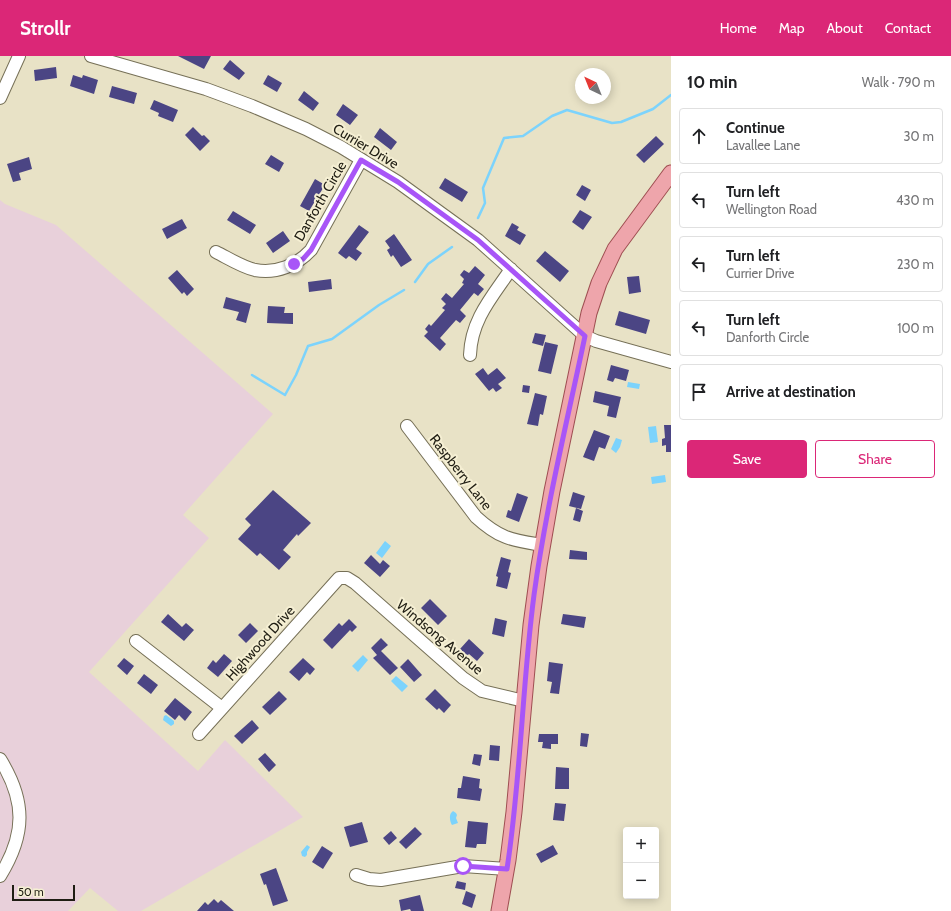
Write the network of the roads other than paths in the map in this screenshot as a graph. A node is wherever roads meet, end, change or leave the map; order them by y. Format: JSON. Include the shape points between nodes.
{"nodes":[{"id":1,"x":19,"y":56,"type":"edge"},
{"id":2,"x":91,"y":56,"type":"edge"},
{"id":3,"x":0,"y":98,"type":"edge"},
{"id":4,"x":361,"y":160,"type":"junction"},
{"id":5,"x":671,"y":173,"type":"edge"},
{"id":6,"x":216,"y":252,"type":"dead end"},
{"id":7,"x":511,"y":269,"type":"junction"},
{"id":8,"x":585,"y":336,"type":"junction"},
{"id":9,"x":470,"y":354,"type":"dead end"},
{"id":10,"x":671,"y":362,"type":"edge"},
{"id":11,"x":407,"y":426,"type":"dead end"},
{"id":12,"x":542,"y":545,"type":"junction"},
{"id":13,"x":346,"y":578,"type":"joint"},
{"id":14,"x":136,"y":641,"type":"dead end"},
{"id":15,"x":524,"y":702,"type":"junction"},
{"id":16,"x":222,"y":708,"type":"junction"},
{"id":17,"x":199,"y":734,"type":"dead end"},
{"id":18,"x":0,"y":760,"type":"edge"},
{"id":19,"x":507,"y":869,"type":"junction"},
{"id":20,"x":356,"y":875,"type":"dead end"},
{"id":21,"x":0,"y":876,"type":"edge"},
{"id":22,"x":499,"y":911,"type":"edge"}],
"edges":[{"from":1,"to":3,"type":"street"},
{"from":2,"to":4,"type":"street","name":"Currier Drive","via":[[206,89],[252,106],[324,138]]},
{"from":4,"to":6,"type":"street","name":"Danforth Circle","via":[[311,250],[303,259],[284,268],[265,271],[246,267]]},
{"from":4,"to":7,"type":"street","name":"Currier Drive","via":[[446,216]]},
{"from":5,"to":8,"type":"main road","via":[[609,259],[594,298]]},
{"from":7,"to":8,"type":"street","name":"Currier Drive"},
{"from":7,"to":9,"type":"street","via":[[474,327]]},
{"from":8,"to":10,"type":"street"},
{"from":8,"to":12,"type":"main road"},
{"from":11,"to":12,"type":"street","name":"Raspberry Lane","via":[[476,517],[486,526],[508,539]]},
{"from":12,"to":15,"type":"main road"},
{"from":13,"to":15,"type":"street","name":"Windsong Avenue","via":[[355,583],[463,678],[482,691]]},
{"from":13,"to":16,"type":"street","name":"Highwood Drive","via":[[339,578]]},
{"from":14,"to":16,"type":"street"},
{"from":15,"to":19,"type":"main road"},
{"from":16,"to":17,"type":"street","name":"Highwood Drive"},
{"from":18,"to":21,"type":"street","via":[[16,791],[20,810],[19,830],[14,848]]},
{"from":19,"to":20,"type":"street","via":[[463,866],[381,880]]},
{"from":19,"to":22,"type":"main road"}]}
